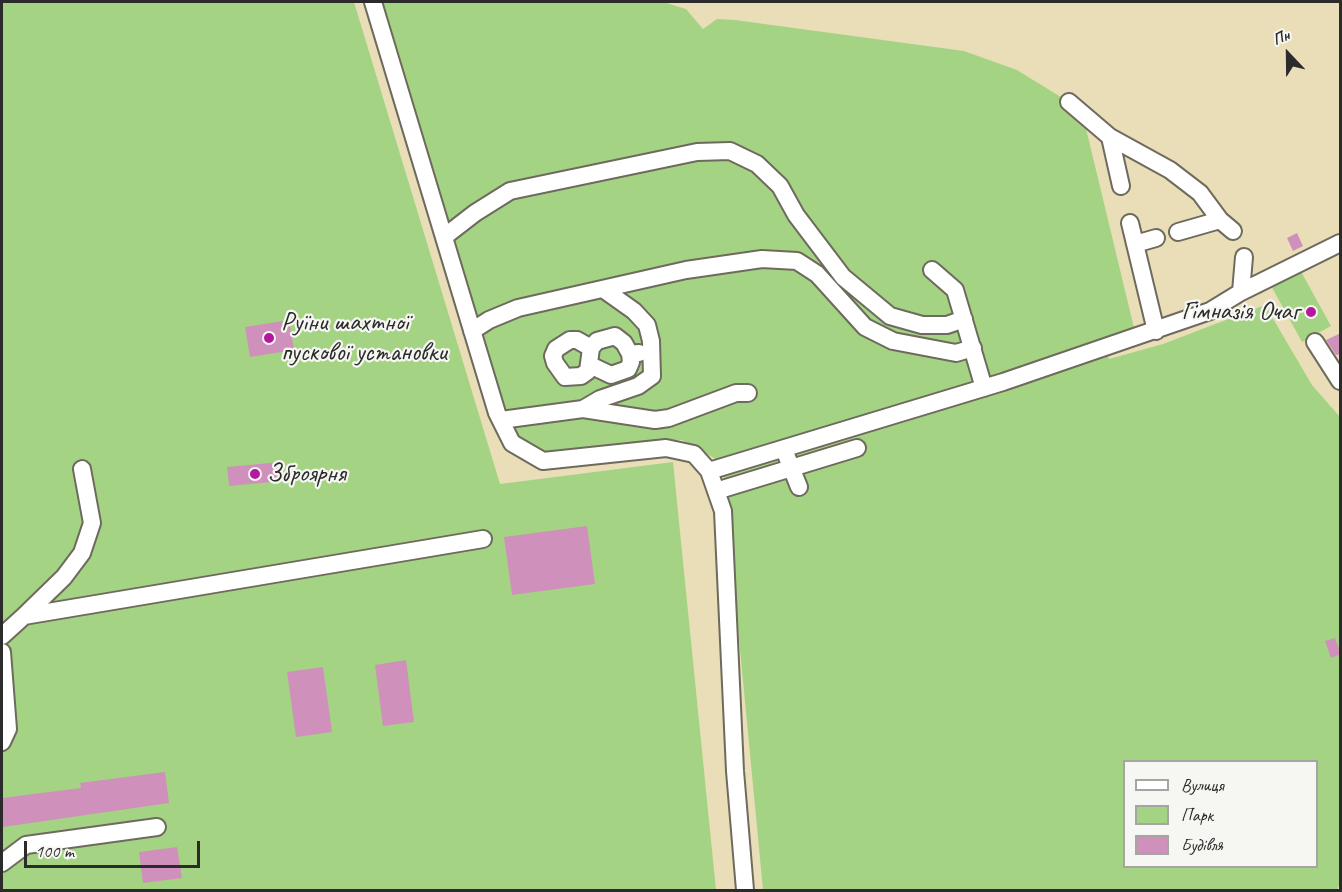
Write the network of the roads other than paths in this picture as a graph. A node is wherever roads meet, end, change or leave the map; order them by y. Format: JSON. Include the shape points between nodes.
{"nodes":[{"id":1,"x":373,"y":2,"type":"edge"},
{"id":2,"x":1069,"y":102,"type":"dead end"},
{"id":3,"x":1110,"y":137,"type":"junction"},
{"id":4,"x":1121,"y":186,"type":"dead end"},
{"id":5,"x":1130,"y":223,"type":"dead end"},
{"id":6,"x":1178,"y":232,"type":"dead end"},
{"id":7,"x":444,"y":237,"type":"junction"},
{"id":8,"x":1156,"y":238,"type":"dead end"},
{"id":9,"x":1341,"y":243,"type":"edge"},
{"id":10,"x":1135,"y":244,"type":"junction"},
{"id":11,"x":1244,"y":257,"type":"dead end"},
{"id":12,"x":932,"y":270,"type":"dead end"},
{"id":13,"x":603,"y":289,"type":"junction"},
{"id":14,"x":1241,"y":292,"type":"junction"},
{"id":15,"x":964,"y":319,"type":"junction"},
{"id":16,"x":472,"y":331,"type":"junction"},
{"id":17,"x":1156,"y":331,"type":"junction"},
{"id":18,"x":1315,"y":342,"type":"dead end"},
{"id":19,"x":973,"y":348,"type":"junction"},
{"id":20,"x":651,"y":351,"type":"junction"},
{"id":21,"x":630,"y":354,"type":"junction"},
{"id":22,"x":1341,"y":381,"type":"edge"},
{"id":23,"x":984,"y":388,"type":"junction"},
{"id":24,"x":748,"y":393,"type":"dead end"},
{"id":25,"x":583,"y":409,"type":"junction"},
{"id":26,"x":501,"y":420,"type":"junction"},
{"id":27,"x":857,"y":447,"type":"dead end"},
{"id":28,"x":783,"y":448,"type":"junction"},
{"id":29,"x":792,"y":467,"type":"junction"},
{"id":30,"x":82,"y":469,"type":"dead end"},
{"id":31,"x":709,"y":471,"type":"junction"},
{"id":32,"x":800,"y":487,"type":"dead end"},
{"id":33,"x":716,"y":491,"type":"junction"},
{"id":34,"x":483,"y":539,"type":"dead end"},
{"id":35,"x":24,"y":616,"type":"junction"},
{"id":36,"x":2,"y":636,"type":"edge"},
{"id":37,"x":2,"y":652,"type":"edge"},
{"id":38,"x":2,"y":742,"type":"edge"},
{"id":39,"x":156,"y":827,"type":"dead end"},
{"id":40,"x":2,"y":863,"type":"edge"},
{"id":41,"x":746,"y":891,"type":"edge"}],
"edges":[{"from":1,"to":7,"type":"lane"},
{"from":2,"to":3,"type":"lane"},
{"from":3,"to":4,"type":"lane"},
{"from":3,"to":6,"type":"lane","via":[[1170,170],[1200,194],[1227,226]]},
{"from":5,"to":10,"type":"lane"},
{"from":7,"to":15,"type":"lane","via":[[510,191],[697,152],[730,151],[758,164],[780,186],[796,216],[843,277],[890,316],[922,325],[947,325]]},
{"from":7,"to":16,"type":"lane"},
{"from":8,"to":10,"type":"lane"},
{"from":9,"to":14,"type":"lane"},
{"from":10,"to":17,"type":"lane"},
{"from":11,"to":14,"type":"lane"},
{"from":12,"to":15,"type":"lane","via":[[956,290]]},
{"from":13,"to":16,"type":"lane","via":[[519,308]]},
{"from":13,"to":19,"type":"lane","via":[[751,260],[797,261],[817,274],[865,327],[893,341],[956,353]]},
{"from":13,"to":20,"type":"lane","via":[[634,310],[646,325]]},
{"from":14,"to":17,"type":"lane","via":[[1210,311]]},
{"from":15,"to":19,"type":"lane"},
{"from":16,"to":26,"type":"lane"},
{"from":17,"to":23,"type":"lane"},
{"from":18,"to":22,"type":"lane"},
{"from":19,"to":23,"type":"lane"},
{"from":20,"to":21,"type":"lane"},
{"from":20,"to":25,"type":"lane","via":[[652,376]]},
{"from":21,"to":21,"type":"lane","via":[[615,336],[597,341],[591,357],[603,373],[620,372],[628,369]]},
{"from":23,"to":28,"type":"lane"},
{"from":24,"to":25,"type":"lane","via":[[736,393],[655,420]]},
{"from":25,"to":26,"type":"lane"},
{"from":26,"to":31,"type":"lane","via":[[512,443],[543,461],[666,448],[694,454]]},
{"from":27,"to":29,"type":"lane"},
{"from":28,"to":29,"type":"lane"},
{"from":28,"to":31,"type":"lane"},
{"from":29,"to":32,"type":"lane"},
{"from":29,"to":33,"type":"lane"},
{"from":30,"to":35,"type":"lane","via":[[92,523],[82,553],[64,577]]},
{"from":31,"to":33,"type":"lane"},
{"from":33,"to":41,"type":"lane","via":[[723,511],[735,771]]},
{"from":34,"to":35,"type":"lane"},
{"from":35,"to":36,"type":"lane"},
{"from":37,"to":38,"type":"lane","via":[[8,729]]},
{"from":39,"to":40,"type":"lane","via":[[26,844]]}]}
